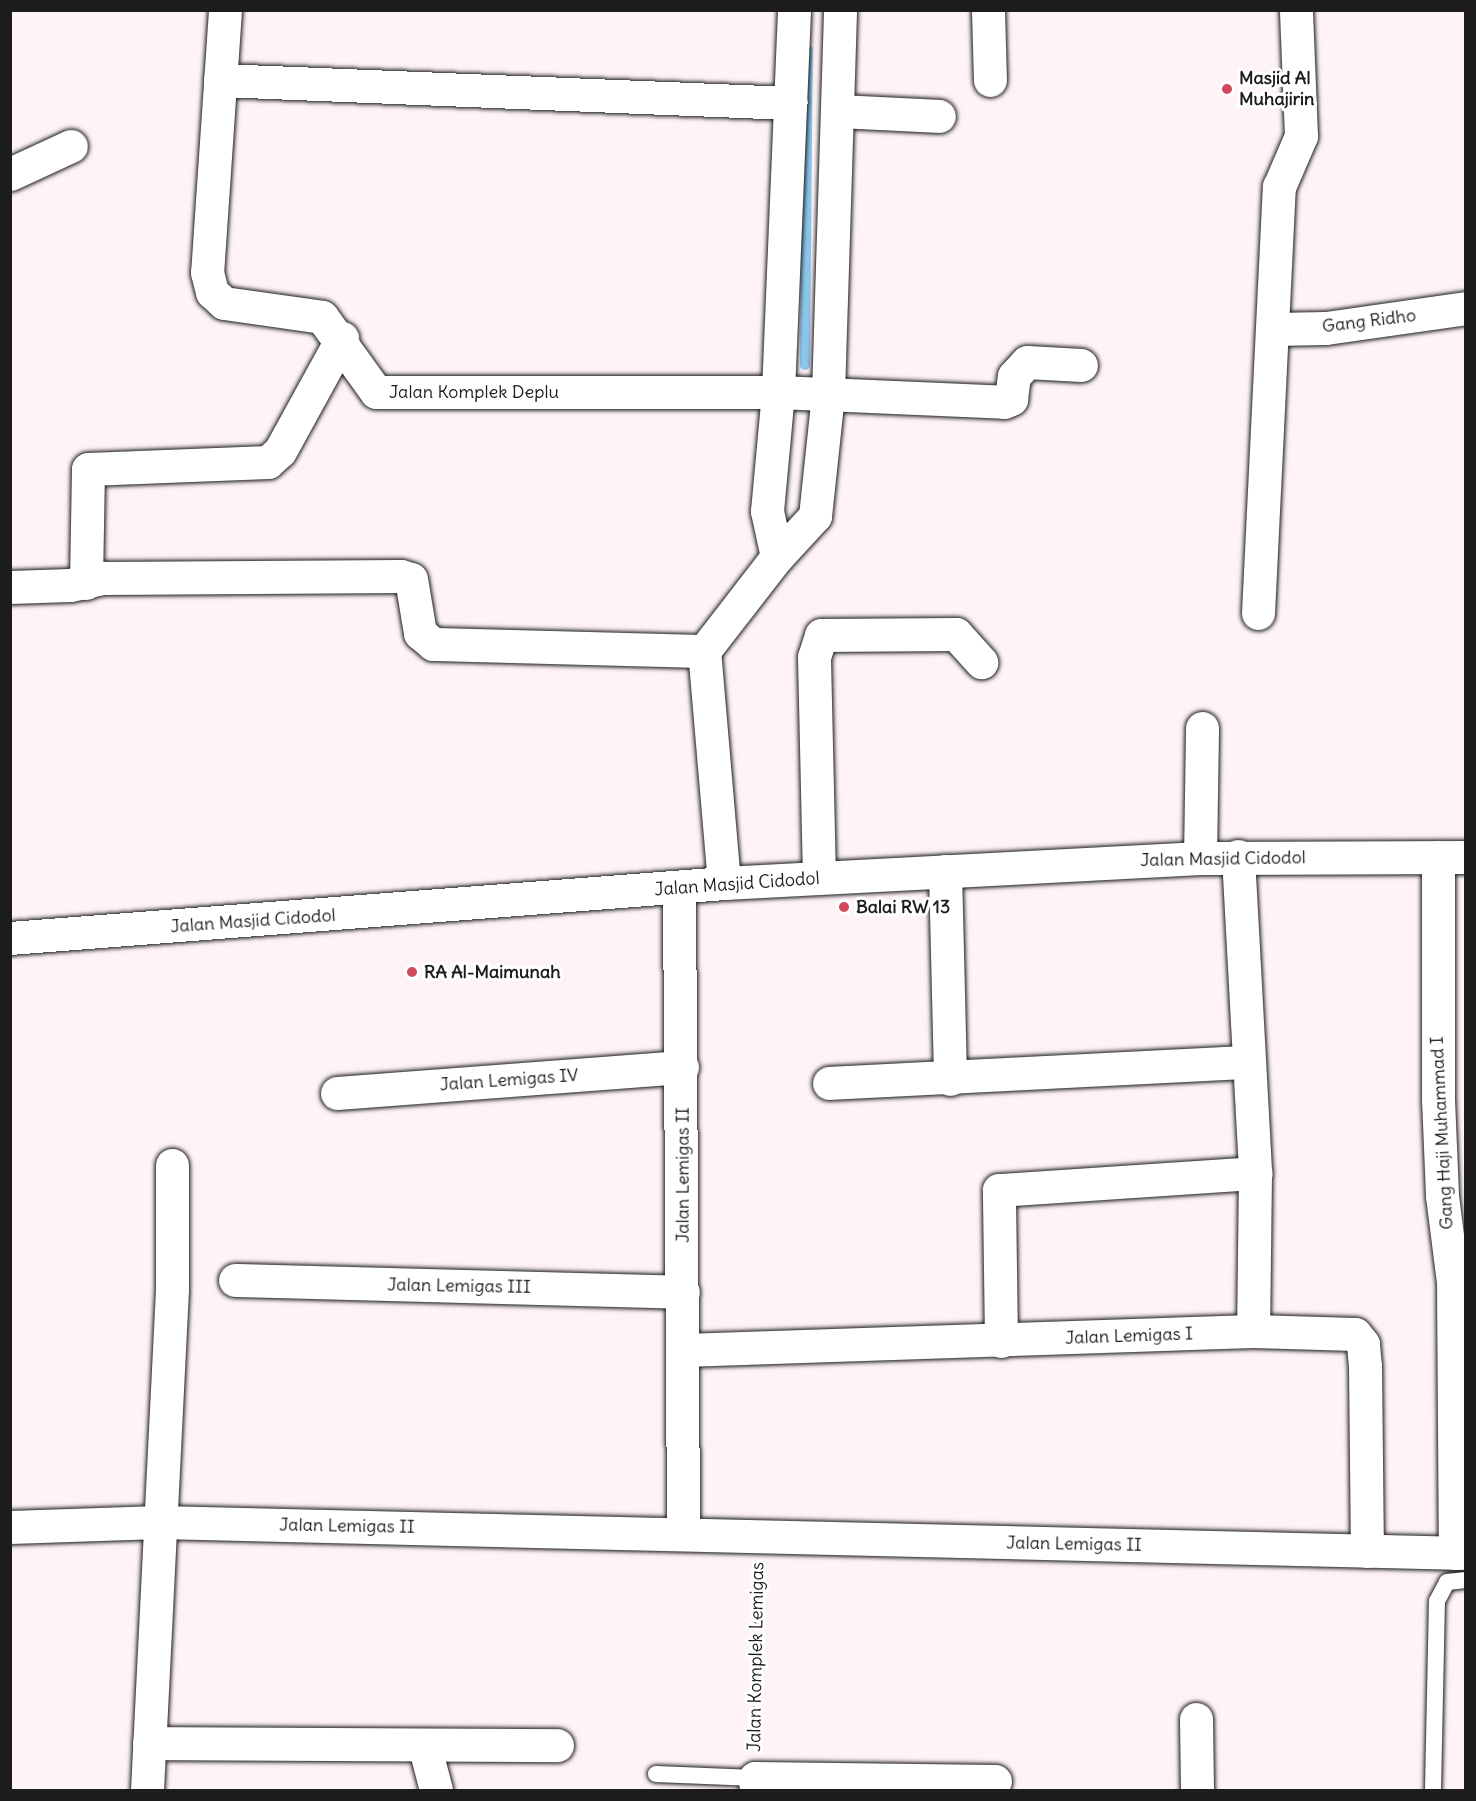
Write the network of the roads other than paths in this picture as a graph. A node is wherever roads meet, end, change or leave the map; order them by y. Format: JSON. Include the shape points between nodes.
{"nodes":[{"id":1,"x":225,"y":10,"type":"edge"},
{"id":2,"x":794,"y":10,"type":"edge"},
{"id":3,"x":840,"y":10,"type":"edge"},
{"id":4,"x":988,"y":10,"type":"edge"},
{"id":5,"x":1296,"y":10,"type":"edge"},
{"id":6,"x":220,"y":80,"type":"junction"},
{"id":7,"x":990,"y":80,"type":"dead end"},
{"id":8,"x":791,"y":103,"type":"junction"},
{"id":9,"x":840,"y":111,"type":"junction"},
{"id":10,"x":939,"y":116,"type":"dead end"},
{"id":11,"x":71,"y":146,"type":"dead end"},
{"id":12,"x":10,"y":174,"type":"edge"},
{"id":13,"x":1466,"y":308,"type":"edge"},
{"id":14,"x":1273,"y":330,"type":"junction"},
{"id":15,"x":342,"y":338,"type":"junction"},
{"id":16,"x":1081,"y":365,"type":"dead end"},
{"id":17,"x":803,"y":392,"type":"junction"},
{"id":18,"x":777,"y":557,"type":"junction"},
{"id":19,"x":86,"y":583,"type":"junction"},
{"id":20,"x":10,"y":587,"type":"edge"},
{"id":21,"x":1258,"y":613,"type":"dead end"},
{"id":22,"x":704,"y":651,"type":"junction"},
{"id":23,"x":981,"y":662,"type":"dead end"},
{"id":24,"x":1202,"y":728,"type":"dead end"},
{"id":25,"x":1238,"y":856,"type":"junction"},
{"id":26,"x":1452,"y":857,"type":"edge"},
{"id":27,"x":1200,"y":858,"type":"junction"},
{"id":28,"x":945,"y":871,"type":"junction"},
{"id":29,"x":819,"y":878,"type":"junction"},
{"id":30,"x":724,"y":883,"type":"junction"},
{"id":31,"x":679,"y":888,"type":"junction"},
{"id":32,"x":10,"y":939,"type":"edge"},
{"id":33,"x":1247,"y":1062,"type":"junction"},
{"id":34,"x":682,"y":1066,"type":"junction"},
{"id":35,"x":950,"y":1078,"type":"junction"},
{"id":36,"x":829,"y":1083,"type":"dead end"},
{"id":37,"x":337,"y":1093,"type":"dead end"},
{"id":38,"x":172,"y":1165,"type":"dead end"},
{"id":39,"x":1255,"y":1173,"type":"junction"},
{"id":40,"x":235,"y":1281,"type":"dead end"},
{"id":41,"x":683,"y":1292,"type":"junction"},
{"id":42,"x":1253,"y":1331,"type":"junction"},
{"id":43,"x":1001,"y":1341,"type":"junction"},
{"id":44,"x":683,"y":1350,"type":"junction"},
{"id":45,"x":159,"y":1522,"type":"junction"},
{"id":46,"x":10,"y":1527,"type":"edge"},
{"id":47,"x":683,"y":1533,"type":"junction"},
{"id":48,"x":1367,"y":1551,"type":"junction"},
{"id":49,"x":1462,"y":1562,"type":"edge"},
{"id":50,"x":1196,"y":1719,"type":"dead end"},
{"id":51,"x":149,"y":1743,"type":"junction"},
{"id":52,"x":557,"y":1745,"type":"dead end"},
{"id":53,"x":425,"y":1748,"type":"junction"},
{"id":54,"x":656,"y":1774,"type":"dead end"},
{"id":55,"x":994,"y":1781,"type":"dead end"},
{"id":56,"x":755,"y":1784,"type":"edge"},
{"id":57,"x":147,"y":1791,"type":"edge"},
{"id":58,"x":436,"y":1791,"type":"edge"},
{"id":59,"x":1197,"y":1791,"type":"edge"},
{"id":60,"x":1433,"y":1791,"type":"edge"}],
"edges":[{"from":1,"to":6,"type":"street","name":"Jalan Komplek Deplu"},
{"from":2,"to":8,"type":"street"},
{"from":3,"to":9,"type":"street"},
{"from":4,"to":7,"type":"street"},
{"from":5,"to":14,"type":"street","via":[[1301,136],[1279,187]]},
{"from":6,"to":8,"type":"street"},
{"from":6,"to":15,"type":"street","name":"Jalan Komplek Deplu","via":[[207,272],[212,292],[224,303],[322,317]]},
{"from":8,"to":17,"type":"street"},
{"from":9,"to":10,"type":"street"},
{"from":9,"to":17,"type":"street"},
{"from":11,"to":12,"type":"street"},
{"from":13,"to":14,"type":"street","name":"Gang Ridho","via":[[1326,328]]},
{"from":14,"to":21,"type":"street"},
{"from":15,"to":17,"type":"street","name":"Jalan Komplek Deplu","via":[[354,368],[376,392]]},
{"from":15,"to":19,"type":"street","via":[[280,451],[268,462],[87,469]]},
{"from":16,"to":17,"type":"street","name":"Jalan Komplek Deplu","via":[[1027,362],[1014,376],[1011,399],[1004,402]]},
{"from":17,"to":18,"type":"street","via":[[767,511]]},
{"from":17,"to":18,"type":"street","via":[[815,516]]},
{"from":18,"to":22,"type":"street"},
{"from":19,"to":20,"type":"street"},
{"from":19,"to":22,"type":"street","via":[[104,578],[407,577],[420,633],[434,644]]},
{"from":22,"to":30,"type":"street"},
{"from":23,"to":29,"type":"street","via":[[956,634],[821,635],[814,657]]},
{"from":24,"to":27,"type":"street"},
{"from":25,"to":26,"type":"street","name":"Jalan Masjid Cidodol"},
{"from":25,"to":27,"type":"street","name":"Jalan Masjid Cidodol"},
{"from":25,"to":33,"type":"street"},
{"from":26,"to":49,"type":"street","name":"Gang Haji Muhammad I","via":[[1438,1099],[1453,1293]]},
{"from":27,"to":28,"type":"street","name":"Jalan Masjid Cidodol"},
{"from":28,"to":29,"type":"street","name":"Jalan Masjid Cidodol"},
{"from":28,"to":35,"type":"street"},
{"from":29,"to":30,"type":"street","name":"Jalan Masjid Cidodol"},
{"from":30,"to":31,"type":"street","name":"Jalan Masjid Cidodol"},
{"from":31,"to":32,"type":"street","name":"Jalan Masjid Cidodol"},
{"from":31,"to":34,"type":"street","name":"Jalan Lemigas II"},
{"from":33,"to":35,"type":"street"},
{"from":33,"to":39,"type":"street"},
{"from":34,"to":37,"type":"street","name":"Jalan Lemigas IV"},
{"from":34,"to":41,"type":"street","name":"Jalan Lemigas II"},
{"from":35,"to":36,"type":"street"},
{"from":38,"to":45,"type":"street"},
{"from":39,"to":42,"type":"street"},
{"from":39,"to":43,"type":"street","via":[[999,1190]]},
{"from":40,"to":41,"type":"street","name":"Jalan Lemigas III"},
{"from":41,"to":44,"type":"street","name":"Jalan Lemigas II"},
{"from":42,"to":43,"type":"street","name":"Jalan Lemigas I"},
{"from":42,"to":48,"type":"street","name":"Jalan Lemigas I","via":[[1343,1331],[1363,1344]]},
{"from":43,"to":44,"type":"street","name":"Jalan Lemigas I"},
{"from":44,"to":47,"type":"street","name":"Jalan Lemigas II"},
{"from":45,"to":46,"type":"street","name":"Jalan Lemigas II"},
{"from":45,"to":47,"type":"street","name":"Jalan Lemigas II"},
{"from":45,"to":51,"type":"street"},
{"from":47,"to":48,"type":"street","name":"Jalan Lemigas II"},
{"from":48,"to":49,"type":"street","name":"Jalan Lemigas II"},
{"from":49,"to":60,"type":"lane","via":[[1437,1601]]},
{"from":50,"to":59,"type":"street"},
{"from":51,"to":53,"type":"street"},
{"from":51,"to":57,"type":"street"},
{"from":52,"to":53,"type":"street"},
{"from":53,"to":58,"type":"street"},
{"from":54,"to":56,"type":"lane"},
{"from":55,"to":56,"type":"street","name":"Jalan Komplek Lemigas"}]}
